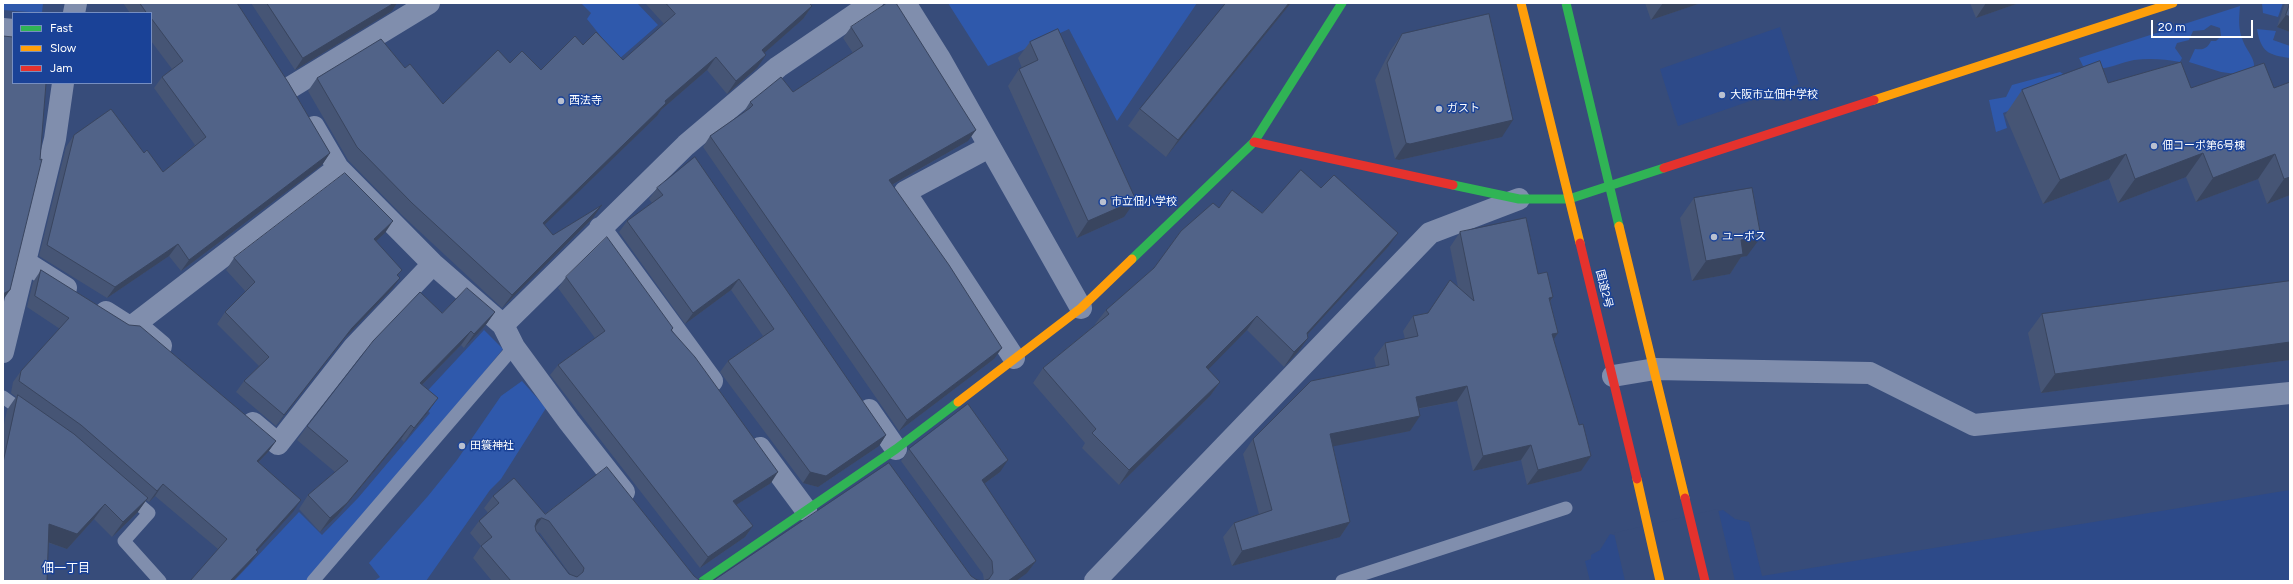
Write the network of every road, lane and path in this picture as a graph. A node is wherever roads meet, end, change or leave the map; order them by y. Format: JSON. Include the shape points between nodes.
{"nodes":[{"id":1,"x":429,"y":3,"type":"edge"},
{"id":2,"x":872,"y":3,"type":"edge"},
{"id":3,"x":905,"y":3,"type":"edge"},
{"id":4,"x":1342,"y":3,"type":"edge"},
{"id":5,"x":1521,"y":3,"type":"edge"},
{"id":6,"x":1566,"y":3,"type":"edge"},
{"id":7,"x":2173,"y":3,"type":"edge"},
{"id":8,"x":278,"y":68,"type":"edge"},
{"id":9,"x":63,"y":84,"type":"edge"},
{"id":10,"x":290,"y":88,"type":"junction"},
{"id":11,"x":1254,"y":142,"type":"junction"},
{"id":12,"x":686,"y":145,"type":"junction"},
{"id":13,"x":989,"y":146,"type":"junction"},
{"id":14,"x":699,"y":165,"type":"edge"},
{"id":15,"x":338,"y":168,"type":"junction"},
{"id":16,"x":1608,"y":188,"type":"junction"},
{"id":17,"x":1519,"y":199,"type":"junction"},
{"id":18,"x":1569,"y":199,"type":"junction"},
{"id":19,"x":600,"y":228,"type":"junction"},
{"id":20,"x":25,"y":262,"type":"junction"},
{"id":21,"x":433,"y":264,"type":"junction"},
{"id":22,"x":1081,"y":308,"type":"junction"},
{"id":23,"x":135,"y":324,"type":"junction"},
{"id":24,"x":503,"y":326,"type":"junction"},
{"id":25,"x":4,"y":341,"type":"edge"},
{"id":26,"x":514,"y":347,"type":"junction"},
{"id":27,"x":1014,"y":358,"type":"junction"},
{"id":28,"x":176,"y":359,"type":"edge"},
{"id":29,"x":1655,"y":369,"type":"junction"},
{"id":30,"x":1613,"y":376,"type":"junction"},
{"id":31,"x":855,"y":390,"type":"edge"},
{"id":32,"x":2290,"y":393,"type":"edge"},
{"id":33,"x":722,"y":395,"type":"edge"},
{"id":34,"x":3,"y":397,"type":"edge"},
{"id":35,"x":236,"y":409,"type":"edge"},
{"id":36,"x":35,"y":420,"type":"edge"},
{"id":37,"x":750,"y":433,"type":"edge"},
{"id":38,"x":889,"y":453,"type":"junction"},
{"id":39,"x":897,"y":476,"type":"edge"},
{"id":40,"x":120,"y":488,"type":"edge"},
{"id":41,"x":637,"y":508,"type":"edge"},
{"id":42,"x":1566,"y":508,"type":"dead end"},
{"id":43,"x":806,"y":510,"type":"junction"},
{"id":44,"x":721,"y":568,"type":"junction"},
{"id":45,"x":694,"y":577,"type":"edge"},
{"id":46,"x":160,"y":581,"type":"edge"},
{"id":47,"x":313,"y":581,"type":"edge"},
{"id":48,"x":729,"y":581,"type":"edge"},
{"id":49,"x":1095,"y":581,"type":"edge"},
{"id":50,"x":1342,"y":581,"type":"edge"},
{"id":51,"x":1660,"y":581,"type":"edge"},
{"id":52,"x":1705,"y":581,"type":"edge"}],
"edges":[{"from":1,"to":10,"type":"street"},
{"from":2,"to":12,"type":"street","via":[[778,67]]},
{"from":3,"to":13,"type":"street"},
{"from":4,"to":11,"type":"main road"},
{"from":5,"to":18,"type":"main road","name":"国道2号"},
{"from":6,"to":16,"type":"main road"},
{"from":7,"to":16,"type":"main road"},
{"from":8,"to":10,"type":"street"},
{"from":9,"to":20,"type":"street","via":[[55,139]]},
{"from":10,"to":15,"type":"street"},
{"from":11,"to":17,"type":"main road"},
{"from":11,"to":22,"type":"main road"},
{"from":12,"to":14,"type":"street"},
{"from":12,"to":19,"type":"street"},
{"from":13,"to":22,"type":"street"},
{"from":13,"to":27,"type":"street","via":[[905,192]]},
{"from":15,"to":21,"type":"street"},
{"from":15,"to":23,"type":"street"},
{"from":16,"to":18,"type":"main road"},
{"from":16,"to":29,"type":"main road"},
{"from":17,"to":18,"type":"main road"},
{"from":17,"to":49,"type":"street","via":[[1430,233]]},
{"from":18,"to":30,"type":"main road","name":"国道2号"},
{"from":19,"to":24,"type":"street"},
{"from":19,"to":33,"type":"street"},
{"from":20,"to":23,"type":"street","via":[[128,326]]},
{"from":20,"to":25,"type":"street"},
{"from":21,"to":24,"type":"street"},
{"from":21,"to":35,"type":"street","via":[[354,347],[278,444]]},
{"from":22,"to":27,"type":"main road"},
{"from":23,"to":28,"type":"street"},
{"from":24,"to":26,"type":"street"},
{"from":26,"to":41,"type":"street"},
{"from":26,"to":47,"type":"lane"},
{"from":27,"to":38,"type":"main road"},
{"from":29,"to":30,"type":"street"},
{"from":29,"to":32,"type":"street","via":[[1870,373],[1974,425]]},
{"from":29,"to":52,"type":"main road"},
{"from":30,"to":51,"type":"main road","name":"国道2号"},
{"from":31,"to":38,"type":"street"},
{"from":34,"to":36,"type":"lane"},
{"from":37,"to":43,"type":"street"},
{"from":38,"to":39,"type":"street"},
{"from":38,"to":43,"type":"main road"},
{"from":40,"to":46,"type":"lane","via":[[149,513],[124,541]]},
{"from":42,"to":50,"type":"lane"},
{"from":43,"to":44,"type":"main road"},
{"from":44,"to":45,"type":"main road"},
{"from":44,"to":48,"type":"lane"}]}
